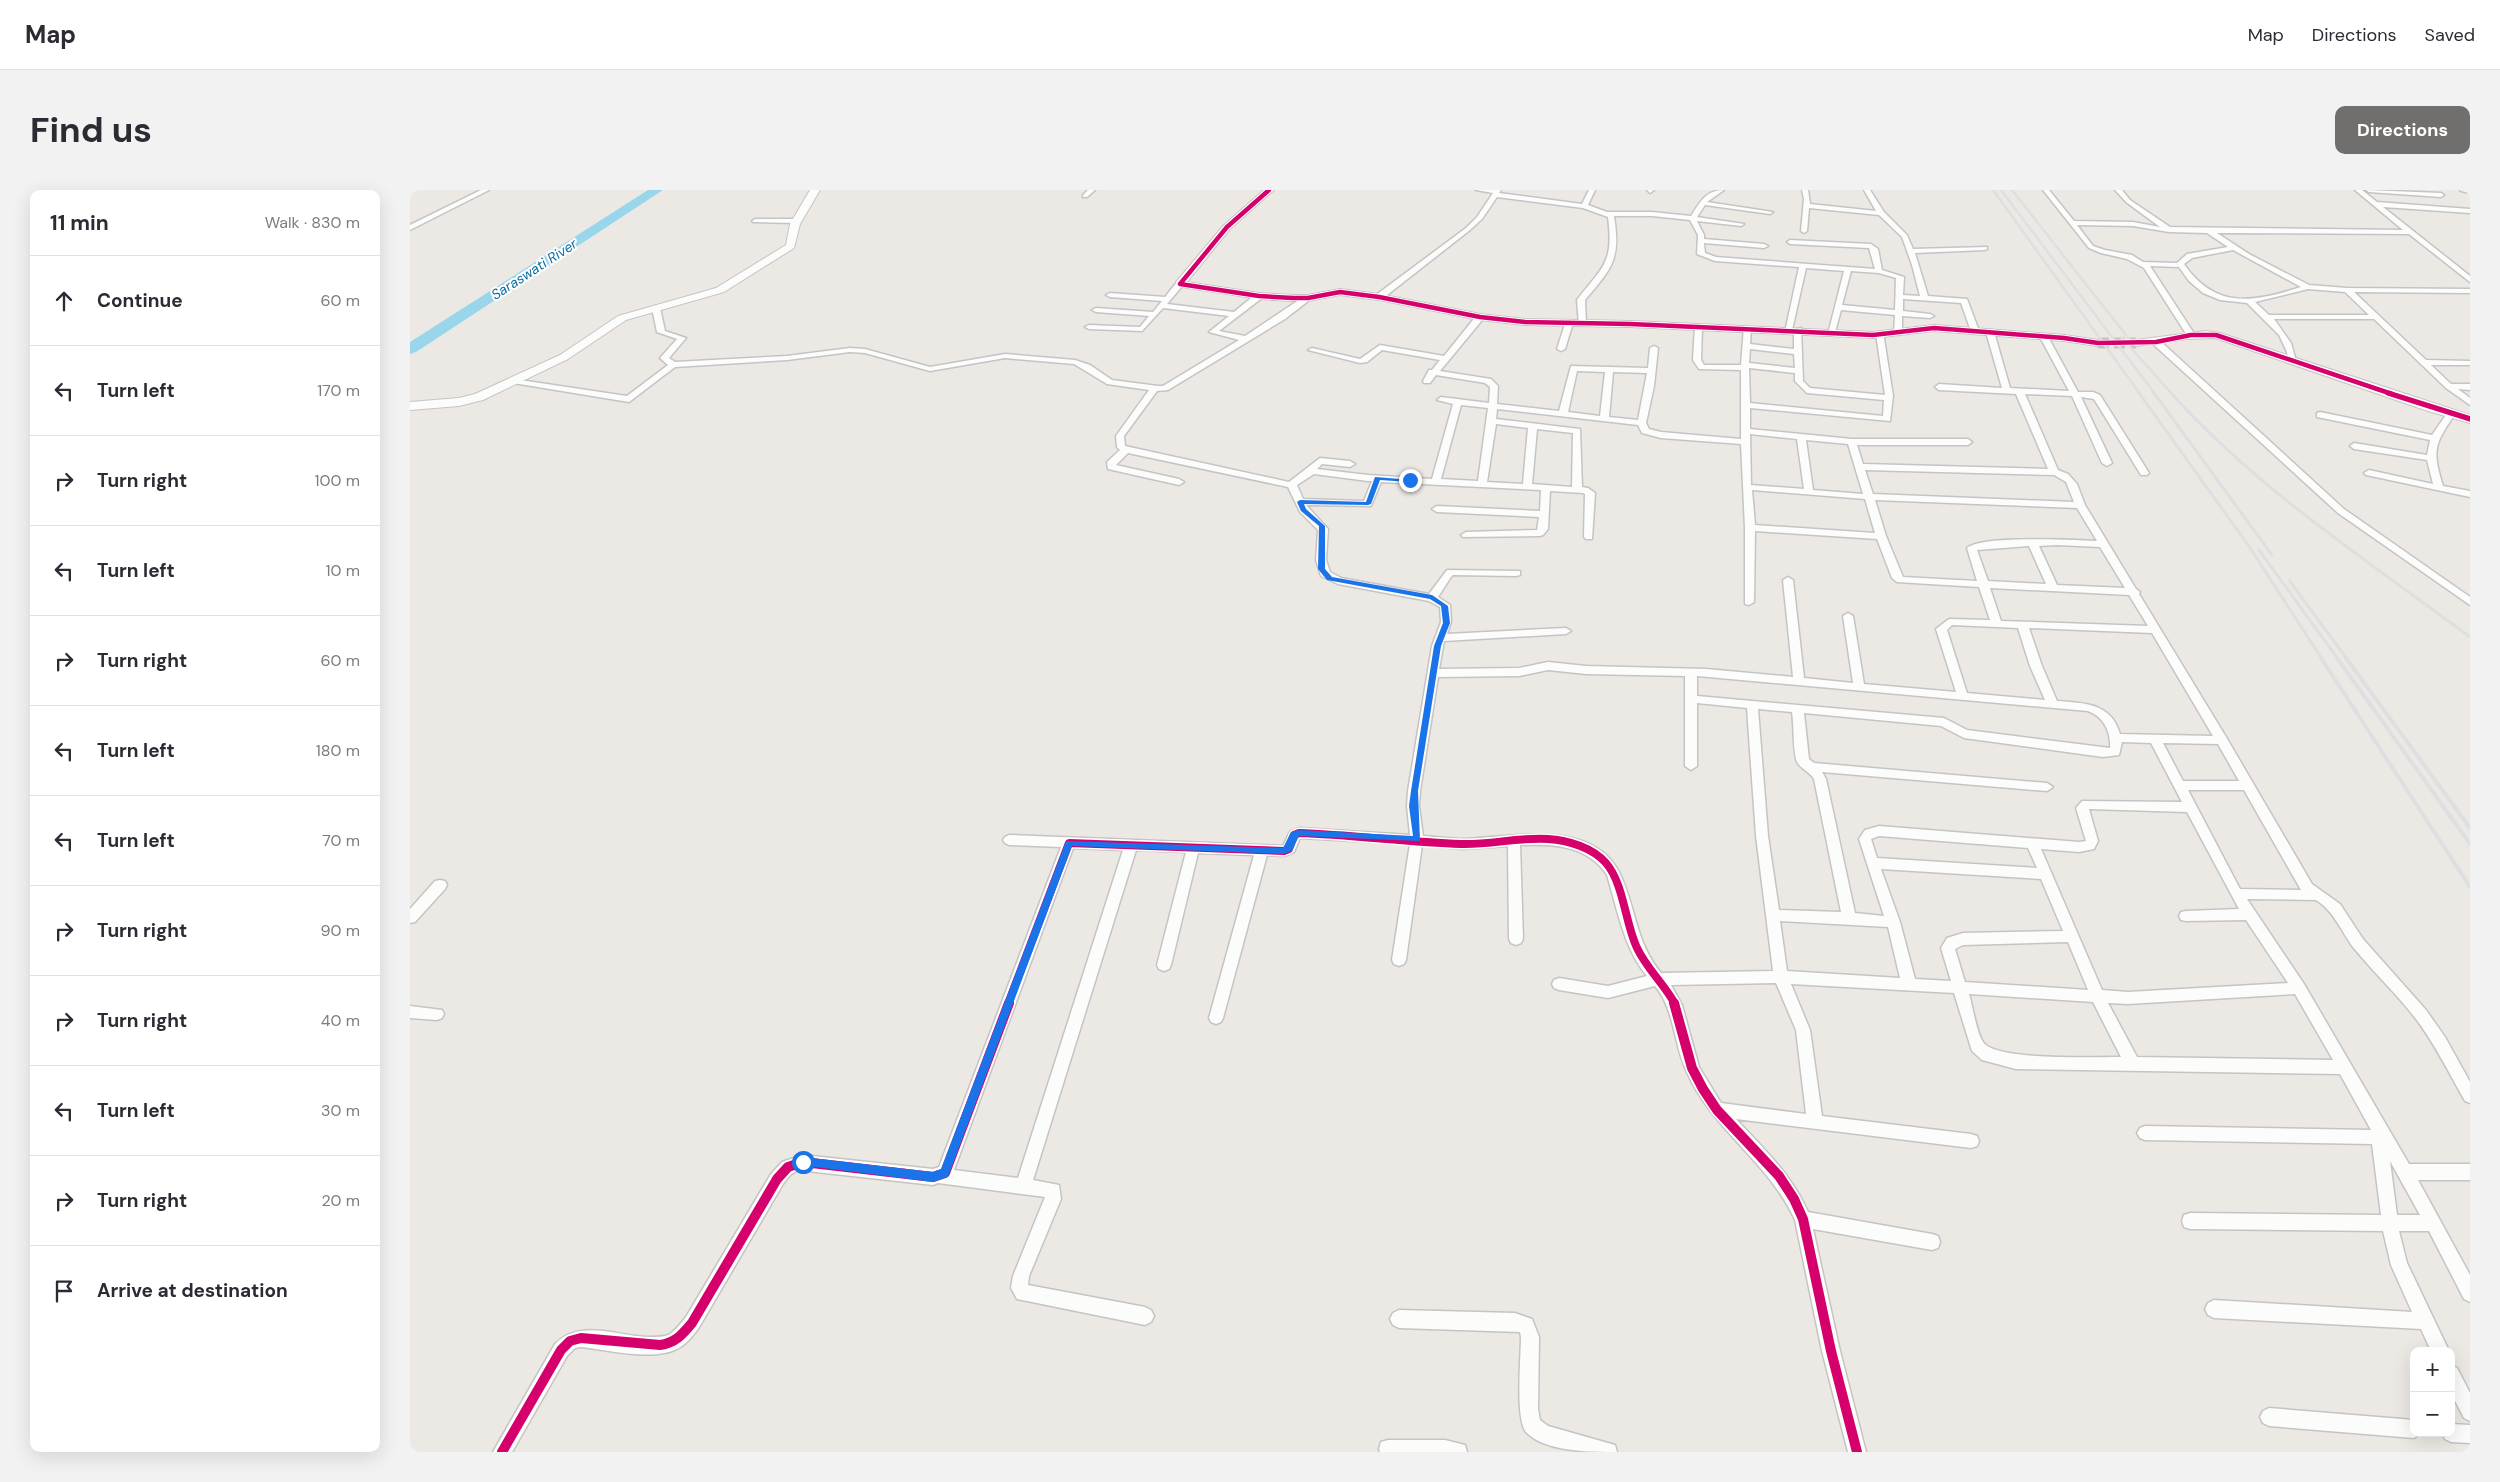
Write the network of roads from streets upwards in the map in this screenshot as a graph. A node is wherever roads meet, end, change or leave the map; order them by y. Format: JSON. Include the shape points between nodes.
{"nodes":[{"id":1,"x":486,"y":190,"type":"edge"},
{"id":2,"x":814,"y":190,"type":"edge"},
{"id":3,"x":1092,"y":190,"type":"edge"},
{"id":4,"x":1269,"y":190,"type":"edge"},
{"id":5,"x":1479,"y":190,"type":"edge"},
{"id":6,"x":1592,"y":190,"type":"edge"},
{"id":7,"x":1721,"y":190,"type":"edge"},
{"id":8,"x":1805,"y":190,"type":"edge"},
{"id":9,"x":1867,"y":190,"type":"edge"},
{"id":10,"x":2046,"y":190,"type":"edge"},
{"id":11,"x":2118,"y":190,"type":"edge"},
{"id":12,"x":2358,"y":190,"type":"edge"},
{"id":13,"x":2369,"y":190,"type":"edge"},
{"id":14,"x":2463,"y":190,"type":"edge"},
{"id":15,"x":2470,"y":190,"type":"edge"},
{"id":16,"x":1497,"y":192,"type":"edge"},
{"id":17,"x":2438,"y":193,"type":"edge"},
{"id":18,"x":1084,"y":196,"type":"dead end"},
{"id":19,"x":1703,"y":203,"type":"junction"},
{"id":20,"x":2375,"y":204,"type":"junction"},
{"id":21,"x":1584,"y":206,"type":"junction"},
{"id":22,"x":1806,"y":206,"type":"junction"},
{"id":23,"x":2455,"y":210,"type":"junction"},
{"id":24,"x":2470,"y":211,"type":"edge"},
{"id":25,"x":1770,"y":212,"type":"dead end"},
{"id":26,"x":1881,"y":213,"type":"junction"},
{"id":27,"x":1608,"y":214,"type":"junction"},
{"id":28,"x":1693,"y":218,"type":"junction"},
{"id":29,"x":755,"y":221,"type":"dead end"},
{"id":30,"x":796,"y":221,"type":"junction"},
{"id":31,"x":2071,"y":223,"type":"junction"},
{"id":32,"x":1741,"y":224,"type":"dead end"},
{"id":33,"x":410,"y":228,"type":"edge"},
{"id":34,"x":2169,"y":230,"type":"junction"},
{"id":35,"x":1804,"y":231,"type":"dead end"},
{"id":36,"x":2209,"y":231,"type":"junction"},
{"id":37,"x":2409,"y":232,"type":"junction"},
{"id":38,"x":1702,"y":241,"type":"junction"},
{"id":39,"x":1790,"y":242,"type":"dead end"},
{"id":40,"x":1764,"y":246,"type":"dead end"},
{"id":41,"x":1986,"y":248,"type":"dead end"},
{"id":42,"x":2235,"y":248,"type":"junction"},
{"id":43,"x":1910,"y":251,"type":"junction"},
{"id":44,"x":2143,"y":264,"type":"junction"},
{"id":45,"x":1803,"y":265,"type":"junction"},
{"id":46,"x":2181,"y":265,"type":"junction"},
{"id":47,"x":1848,"y":269,"type":"junction"},
{"id":48,"x":1880,"y":271,"type":"junction"},
{"id":49,"x":2470,"y":280,"type":"edge"},
{"id":50,"x":1180,"y":284,"type":"junction"},
{"id":51,"x":2307,"y":287,"type":"junction"},
{"id":52,"x":2347,"y":290,"type":"junction"},
{"id":53,"x":2470,"y":291,"type":"edge"},
{"id":54,"x":1110,"y":295,"type":"dead end"},
{"id":55,"x":1259,"y":296,"type":"junction"},
{"id":56,"x":1900,"y":296,"type":"junction"},
{"id":57,"x":1379,"y":297,"type":"junction"},
{"id":58,"x":1924,"y":297,"type":"junction"},
{"id":59,"x":1308,"y":298,"type":"junction"},
{"id":60,"x":1167,"y":299,"type":"junction"},
{"id":61,"x":2248,"y":300,"type":"junction"},
{"id":62,"x":1162,"y":306,"type":"junction"},
{"id":63,"x":1838,"y":307,"type":"junction"},
{"id":64,"x":656,"y":308,"type":"junction"},
{"id":65,"x":1096,"y":310,"type":"dead end"},
{"id":66,"x":1155,"y":314,"type":"junction"},
{"id":67,"x":1236,"y":314,"type":"junction"},
{"id":68,"x":1899,"y":314,"type":"junction"},
{"id":69,"x":1930,"y":316,"type":"dead end"},
{"id":70,"x":1480,"y":317,"type":"junction"},
{"id":71,"x":2268,"y":317,"type":"junction"},
{"id":72,"x":2375,"y":317,"type":"junction"},
{"id":73,"x":1569,"y":323,"type":"junction"},
{"id":74,"x":1582,"y":323,"type":"junction"},
{"id":75,"x":1089,"y":327,"type":"dead end"},
{"id":76,"x":1698,"y":328,"type":"junction"},
{"id":77,"x":1747,"y":329,"type":"junction"},
{"id":78,"x":1793,"y":330,"type":"junction"},
{"id":79,"x":1975,"y":331,"type":"junction"},
{"id":80,"x":1831,"y":332,"type":"junction"},
{"id":81,"x":1990,"y":332,"type":"junction"},
{"id":82,"x":1898,"y":333,"type":"junction"},
{"id":83,"x":1880,"y":334,"type":"junction"},
{"id":84,"x":2191,"y":335,"type":"junction"},
{"id":85,"x":2044,"y":337,"type":"junction"},
{"id":86,"x":1246,"y":339,"type":"junction"},
{"id":87,"x":2156,"y":342,"type":"junction"},
{"id":88,"x":2098,"y":343,"type":"tunnel mouth"},
{"id":89,"x":2136,"y":343,"type":"tunnel mouth"},
{"id":90,"x":1746,"y":346,"type":"junction"},
{"id":91,"x":1654,"y":348,"type":"dead end"},
{"id":92,"x":1561,"y":349,"type":"dead end"},
{"id":93,"x":1312,"y":350,"type":"dead end"},
{"id":94,"x":1799,"y":352,"type":"junction"},
{"id":95,"x":1444,"y":358,"type":"junction"},
{"id":96,"x":2292,"y":361,"type":"junction"},
{"id":97,"x":2423,"y":362,"type":"junction"},
{"id":98,"x":2470,"y":363,"type":"edge"},
{"id":99,"x":673,"y":366,"type":"junction"},
{"id":100,"x":1745,"y":366,"type":"junction"},
{"id":101,"x":1609,"y":368,"type":"junction"},
{"id":102,"x":1652,"y":371,"type":"junction"},
{"id":103,"x":1799,"y":371,"type":"junction"},
{"id":104,"x":1432,"y":372,"type":"junction"},
{"id":105,"x":513,"y":381,"type":"junction"},
{"id":106,"x":1427,"y":381,"type":"dead end"},
{"id":107,"x":2448,"y":386,"type":"junction"},
{"id":108,"x":1940,"y":387,"type":"dead end"},
{"id":109,"x":2470,"y":387,"type":"edge"},
{"id":110,"x":1154,"y":389,"type":"junction"},
{"id":111,"x":2007,"y":391,"type":"junction"},
{"id":112,"x":2020,"y":392,"type":"junction"},
{"id":113,"x":2075,"y":394,"type":"junction"},
{"id":114,"x":1889,"y":398,"type":"junction"},
{"id":115,"x":1441,"y":400,"type":"dead end"},
{"id":116,"x":1458,"y":402,"type":"junction"},
{"id":117,"x":2470,"y":402,"type":"edge"},
{"id":118,"x":1746,"y":405,"type":"junction"},
{"id":119,"x":410,"y":406,"type":"edge"},
{"id":120,"x":1493,"y":406,"type":"junction"},
{"id":121,"x":1564,"y":414,"type":"junction"},
{"id":122,"x":2452,"y":414,"type":"junction"},
{"id":123,"x":2320,"y":415,"type":"dead end"},
{"id":124,"x":1604,"y":419,"type":"junction"},
{"id":125,"x":2470,"y":419,"type":"edge"},
{"id":126,"x":1492,"y":421,"type":"junction"},
{"id":127,"x":1642,"y":423,"type":"junction"},
{"id":128,"x":1533,"y":425,"type":"junction"},
{"id":129,"x":1747,"y":431,"type":"junction"},
{"id":130,"x":1801,"y":436,"type":"junction"},
{"id":131,"x":2434,"y":438,"type":"junction"},
{"id":132,"x":1747,"y":442,"type":"junction"},
{"id":133,"x":1852,"y":442,"type":"junction"},
{"id":134,"x":1968,"y":442,"type":"dead end"},
{"id":135,"x":2354,"y":446,"type":"dead end"},
{"id":136,"x":1126,"y":450,"type":"junction"},
{"id":137,"x":2430,"y":458,"type":"junction"},
{"id":138,"x":2106,"y":463,"type":"dead end"},
{"id":139,"x":1350,"y":464,"type":"dead end"},
{"id":140,"x":1860,"y":467,"type":"junction"},
{"id":141,"x":1309,"y":471,"type":"junction"},
{"id":142,"x":2054,"y":472,"type":"junction"},
{"id":143,"x":2144,"y":473,"type":"dead end"},
{"id":144,"x":2369,"y":473,"type":"dead end"},
{"id":145,"x":1378,"y":478,"type":"junction"},
{"id":146,"x":1179,"y":482,"type":"dead end"},
{"id":147,"x":1436,"y":482,"type":"junction"},
{"id":148,"x":1482,"y":484,"type":"junction"},
{"id":149,"x":1292,"y":485,"type":"junction"},
{"id":150,"x":1527,"y":486,"type":"junction"},
{"id":151,"x":1747,"y":487,"type":"junction"},
{"id":152,"x":1546,"y":488,"type":"junction"},
{"id":153,"x":2439,"y":488,"type":"junction"},
{"id":154,"x":1577,"y":489,"type":"junction"},
{"id":155,"x":1809,"y":492,"type":"junction"},
{"id":156,"x":2470,"y":494,"type":"edge"},
{"id":157,"x":1869,"y":497,"type":"junction"},
{"id":158,"x":1300,"y":502,"type":"junction"},
{"id":159,"x":2080,"y":505,"type":"junction"},
{"id":160,"x":1437,"y":509,"type":"dead end"},
{"id":161,"x":1544,"y":514,"type":"junction"},
{"id":162,"x":1750,"y":528,"type":"junction"},
{"id":163,"x":1466,"y":536,"type":"dead end"},
{"id":164,"x":1881,"y":536,"type":"junction"},
{"id":165,"x":1589,"y":537,"type":"dead end"},
{"id":166,"x":2033,"y":543,"type":"junction"},
{"id":167,"x":2104,"y":544,"type":"junction"},
{"id":168,"x":1516,"y":573,"type":"dead end"},
{"id":169,"x":1788,"y":580,"type":"dead end"},
{"id":170,"x":1984,"y":586,"type":"junction"},
{"id":171,"x":2053,"y":588,"type":"junction"},
{"id":172,"x":2135,"y":592,"type":"junction"},
{"id":173,"x":1432,"y":598,"type":"junction"},
{"id":174,"x":1749,"y":602,"type":"dead end"},
{"id":175,"x":2470,"y":602,"type":"edge"},
{"id":176,"x":1848,"y":616,"type":"dead end"},
{"id":177,"x":1996,"y":623,"type":"junction"},
{"id":178,"x":2022,"y":624,"type":"junction"},
{"id":179,"x":2156,"y":630,"type":"junction"},
{"id":180,"x":1566,"y":632,"type":"dead end"},
{"id":181,"x":1441,"y":638,"type":"junction"},
{"id":182,"x":1691,"y":672,"type":"junction"},
{"id":183,"x":1433,"y":673,"type":"junction"},
{"id":184,"x":1799,"y":682,"type":"junction"},
{"id":185,"x":1860,"y":688,"type":"junction"},
{"id":186,"x":1963,"y":697,"type":"junction"},
{"id":187,"x":1691,"y":699,"type":"junction"},
{"id":188,"x":1752,"y":705,"type":"junction"},
{"id":189,"x":2053,"y":705,"type":"junction"},
{"id":190,"x":1798,"y":710,"type":"junction"},
{"id":191,"x":2116,"y":738,"type":"junction"},
{"id":192,"x":2155,"y":739,"type":"junction"},
{"id":193,"x":2222,"y":740,"type":"junction"},
{"id":194,"x":1691,"y":766,"type":"dead end"},
{"id":195,"x":1809,"y":767,"type":"junction"},
{"id":196,"x":2179,"y":785,"type":"junction"},
{"id":197,"x":2248,"y":786,"type":"junction"},
{"id":198,"x":2047,"y":787,"type":"dead end"},
{"id":199,"x":2190,"y":807,"type":"junction"},
{"id":200,"x":1417,"y":839,"type":"junction"},
{"id":201,"x":1009,"y":840,"type":"dead end"},
{"id":202,"x":1514,"y":840,"type":"junction"},
{"id":203,"x":1069,"y":843,"type":"junction"},
{"id":204,"x":2033,"y":844,"type":"junction"},
{"id":205,"x":1131,"y":845,"type":"junction"},
{"id":206,"x":1193,"y":848,"type":"junction"},
{"id":207,"x":1262,"y":850,"type":"junction"},
{"id":208,"x":1873,"y":863,"type":"junction"},
{"id":209,"x":2046,"y":874,"type":"junction"},
{"id":210,"x":440,"y":885,"type":"dead end"},
{"id":211,"x":2236,"y":894,"type":"junction"},
{"id":212,"x":2315,"y":895,"type":"junction"},
{"id":213,"x":2249,"y":914,"type":"junction"},
{"id":214,"x":1773,"y":915,"type":"junction"},
{"id":215,"x":2186,"y":916,"type":"dead end"},
{"id":216,"x":410,"y":918,"type":"edge"},
{"id":217,"x":1849,"y":918,"type":"junction"},
{"id":218,"x":1893,"y":922,"type":"junction"},
{"id":219,"x":2072,"y":936,"type":"junction"},
{"id":220,"x":1516,"y":939,"type":"dead end"},
{"id":221,"x":1399,"y":960,"type":"dead end"},
{"id":222,"x":1164,"y":965,"type":"dead end"},
{"id":223,"x":1780,"y":977,"type":"junction"},
{"id":224,"x":1657,"y":978,"type":"junction"},
{"id":225,"x":1559,"y":984,"type":"dead end"},
{"id":226,"x":1909,"y":985,"type":"junction"},
{"id":227,"x":1958,"y":988,"type":"junction"},
{"id":228,"x":2299,"y":988,"type":"junction"},
{"id":229,"x":2098,"y":997,"type":"junction"},
{"id":230,"x":410,"y":1012,"type":"edge"},
{"id":231,"x":437,"y":1014,"type":"dead end"},
{"id":232,"x":1216,"y":1018,"type":"dead end"},
{"id":233,"x":2132,"y":1064,"type":"junction"},
{"id":234,"x":2344,"y":1068,"type":"junction"},
{"id":235,"x":2470,"y":1096,"type":"edge"},
{"id":236,"x":1717,"y":1110,"type":"junction"},
{"id":237,"x":1815,"y":1122,"type":"junction"},
{"id":238,"x":2378,"y":1131,"type":"junction"},
{"id":239,"x":2145,"y":1133,"type":"dead end"},
{"id":240,"x":1971,"y":1141,"type":"dead end"},
{"id":241,"x":2404,"y":1172,"type":"junction"},
{"id":242,"x":2470,"y":1172,"type":"edge"},
{"id":243,"x":940,"y":1176,"type":"junction"},
{"id":244,"x":1024,"y":1186,"type":"junction"},
{"id":245,"x":1803,"y":1219,"type":"junction"},
{"id":246,"x":2190,"y":1220,"type":"dead end"},
{"id":247,"x":2434,"y":1223,"type":"junction"},
{"id":248,"x":2390,"y":1224,"type":"junction"},
{"id":249,"x":1932,"y":1242,"type":"dead end"},
{"id":250,"x":2470,"y":1293,"type":"edge"},
{"id":251,"x":2214,"y":1309,"type":"dead end"},
{"id":252,"x":1145,"y":1316,"type":"dead end"},
{"id":253,"x":1400,"y":1319,"type":"dead end"},
{"id":254,"x":2425,"y":1320,"type":"junction"},
{"id":255,"x":2438,"y":1347,"type":"edge"},
{"id":256,"x":2455,"y":1382,"type":"edge"},
{"id":257,"x":2470,"y":1412,"type":"edge"},
{"id":258,"x":2268,"y":1417,"type":"dead end"},
{"id":259,"x":2410,"y":1429,"type":"edge"},
{"id":260,"x":2455,"y":1433,"type":"edge"},
{"id":261,"x":2470,"y":1434,"type":"edge"},
{"id":262,"x":1388,"y":1450,"type":"dead end"},
{"id":263,"x":502,"y":1452,"type":"edge"},
{"id":264,"x":1458,"y":1452,"type":"edge"},
{"id":265,"x":1604,"y":1452,"type":"edge"},
{"id":266,"x":1857,"y":1452,"type":"edge"}],
"edges":[{"from":1,"to":33,"type":"street"},
{"from":2,"to":30,"type":"street"},
{"from":3,"to":18,"type":"street"},
{"from":4,"to":50,"type":"street","via":[[1227,227]]},
{"from":5,"to":16,"type":"street"},
{"from":6,"to":21,"type":"street"},
{"from":7,"to":19,"type":"street","via":[[1707,197]]},
{"from":8,"to":22,"type":"street"},
{"from":9,"to":26,"type":"street"},
{"from":10,"to":31,"type":"street"},
{"from":11,"to":34,"type":"street"},
{"from":12,"to":20,"type":"street"},
{"from":13,"to":17,"type":"street"},
{"from":14,"to":15,"type":"street"},
{"from":16,"to":21,"type":"street"},
{"from":16,"to":57,"type":"street","via":[[1480,218],[1468,229]]},
{"from":17,"to":23,"type":"street"},
{"from":19,"to":25,"type":"street"},
{"from":19,"to":28,"type":"street"},
{"from":20,"to":23,"type":"street"},
{"from":20,"to":37,"type":"street"},
{"from":21,"to":27,"type":"street"},
{"from":22,"to":26,"type":"street"},
{"from":22,"to":35,"type":"street"},
{"from":23,"to":24,"type":"street"},
{"from":26,"to":43,"type":"street","via":[[1905,236]]},
{"from":27,"to":28,"type":"street"},
{"from":27,"to":74,"type":"street","via":[[1615,239],[1611,265],[1581,300]]},
{"from":28,"to":32,"type":"street"},
{"from":28,"to":38,"type":"street"},
{"from":29,"to":30,"type":"street"},
{"from":30,"to":64,"type":"street","via":[[794,242],[788,249],[720,290]]},
{"from":31,"to":34,"type":"street","via":[[2133,224]]},
{"from":31,"to":44,"type":"street","via":[[2096,250],[2130,257]]},
{"from":34,"to":36,"type":"street"},
{"from":36,"to":37,"type":"street"},
{"from":36,"to":42,"type":"street"},
{"from":37,"to":49,"type":"street"},
{"from":38,"to":40,"type":"street"},
{"from":38,"to":45,"type":"street","via":[[1700,252],[1706,257]]},
{"from":39,"to":48,"type":"street","via":[[1870,246],[1874,248]]},
{"from":41,"to":43,"type":"street"},
{"from":42,"to":46,"type":"street","via":[[2190,256],[2182,260]]},
{"from":42,"to":51,"type":"street"},
{"from":43,"to":58,"type":"street"},
{"from":44,"to":46,"type":"street"},
{"from":44,"to":84,"type":"street"},
{"from":45,"to":47,"type":"street"},
{"from":45,"to":78,"type":"street"},
{"from":46,"to":61,"type":"street","via":[[2214,298]]},
{"from":47,"to":48,"type":"street"},
{"from":47,"to":63,"type":"street"},
{"from":48,"to":56,"type":"street","via":[[1900,277]]},
{"from":50,"to":55,"type":"street"},
{"from":50,"to":60,"type":"street"},
{"from":51,"to":52,"type":"street"},
{"from":51,"to":61,"type":"street","via":[[2279,297]]},
{"from":52,"to":53,"type":"street"},
{"from":52,"to":72,"type":"street"},
{"from":54,"to":60,"type":"street"},
{"from":55,"to":59,"type":"street"},
{"from":55,"to":67,"type":"street"},
{"from":56,"to":58,"type":"street"},
{"from":56,"to":68,"type":"street"},
{"from":57,"to":59,"type":"street","via":[[1336,292]]},
{"from":57,"to":70,"type":"street"},
{"from":58,"to":79,"type":"street","via":[[1964,300]]},
{"from":59,"to":86,"type":"street"},
{"from":60,"to":62,"type":"street"},
{"from":61,"to":71,"type":"street"},
{"from":62,"to":66,"type":"street"},
{"from":62,"to":67,"type":"street"},
{"from":63,"to":68,"type":"street"},
{"from":63,"to":80,"type":"street"},
{"from":64,"to":99,"type":"street","via":[[661,332],[682,338],[664,358]]},
{"from":64,"to":105,"type":"street","via":[[616,321],[564,357]]},
{"from":65,"to":66,"type":"street"},
{"from":66,"to":75,"type":"street","via":[[1139,330]]},
{"from":67,"to":86,"type":"street","via":[[1213,332]]},
{"from":68,"to":69,"type":"street"},
{"from":68,"to":82,"type":"street"},
{"from":70,"to":73,"type":"street"},
{"from":70,"to":95,"type":"street"},
{"from":71,"to":72,"type":"street"},
{"from":71,"to":96,"type":"street","via":[[2292,352]]},
{"from":72,"to":97,"type":"street"},
{"from":73,"to":74,"type":"street"},
{"from":73,"to":92,"type":"street"},
{"from":74,"to":76,"type":"street"},
{"from":76,"to":77,"type":"street"},
{"from":76,"to":100,"type":"street","via":[[1697,360],[1702,367]]},
{"from":77,"to":78,"type":"street"},
{"from":77,"to":90,"type":"street"},
{"from":78,"to":80,"type":"street"},
{"from":78,"to":94,"type":"street"},
{"from":79,"to":81,"type":"street"},
{"from":79,"to":82,"type":"street","via":[[1934,328]]},
{"from":80,"to":83,"type":"street"},
{"from":81,"to":85,"type":"street"},
{"from":81,"to":111,"type":"street"},
{"from":82,"to":83,"type":"street"},
{"from":83,"to":114,"type":"street"},
{"from":84,"to":87,"type":"street"},
{"from":84,"to":96,"type":"street","via":[[2216,335]]},
{"from":85,"to":88,"type":"street"},
{"from":85,"to":113,"type":"street"},
{"from":86,"to":110,"type":"street","via":[[1165,388]]},
{"from":87,"to":89,"type":"street"},
{"from":87,"to":175,"type":"street","via":[[2341,511]]},
{"from":90,"to":94,"type":"street"},
{"from":90,"to":100,"type":"street"},
{"from":91,"to":102,"type":"street"},
{"from":93,"to":95,"type":"street","via":[[1360,361],[1380,347]]},
{"from":94,"to":103,"type":"street"},
{"from":95,"to":104,"type":"street"},
{"from":96,"to":122,"type":"street"},
{"from":97,"to":98,"type":"street"},
{"from":97,"to":107,"type":"street"},
{"from":99,"to":105,"type":"street","via":[[629,398]]},
{"from":99,"to":110,"type":"street","via":[[850,350],[936,369],[988,358],[1020,356],[1075,362],[1110,382]]},
{"from":100,"to":103,"type":"street"},
{"from":100,"to":118,"type":"street"},
{"from":101,"to":102,"type":"street"},
{"from":101,"to":121,"type":"street","via":[[1574,368]]},
{"from":101,"to":124,"type":"street"},
{"from":102,"to":127,"type":"street"},
{"from":103,"to":114,"type":"street","via":[[1799,381],[1807,390]]},
{"from":104,"to":106,"type":"street"},
{"from":104,"to":120,"type":"street","via":[[1492,383],[1495,389]]},
{"from":105,"to":119,"type":"street","via":[[472,400]]},
{"from":107,"to":109,"type":"street"},
{"from":107,"to":117,"type":"street"},
{"from":108,"to":111,"type":"street"},
{"from":110,"to":136,"type":"street","via":[[1120,436],[1121,447]]},
{"from":111,"to":112,"type":"street"},
{"from":112,"to":113,"type":"street"},
{"from":112,"to":142,"type":"street"},
{"from":113,"to":138,"type":"street"},
{"from":113,"to":143,"type":"street","via":[[2097,397]]},
{"from":114,"to":118,"type":"street","via":[[1889,418],[1884,419]]},
{"from":115,"to":116,"type":"street"},
{"from":116,"to":120,"type":"street"},
{"from":116,"to":147,"type":"street"},
{"from":118,"to":129,"type":"street"},
{"from":120,"to":121,"type":"street"},
{"from":120,"to":126,"type":"street"},
{"from":121,"to":124,"type":"street"},
{"from":122,"to":125,"type":"street"},
{"from":122,"to":131,"type":"street"},
{"from":123,"to":131,"type":"street"},
{"from":124,"to":127,"type":"street"},
{"from":126,"to":128,"type":"street"},
{"from":126,"to":148,"type":"street"},
{"from":127,"to":132,"type":"street","via":[[1648,433]]},
{"from":128,"to":150,"type":"street"},
{"from":128,"to":154,"type":"street","via":[[1577,431]]},
{"from":129,"to":130,"type":"street"},
{"from":129,"to":132,"type":"street"},
{"from":130,"to":133,"type":"street"},
{"from":130,"to":155,"type":"street"},
{"from":131,"to":137,"type":"street"},
{"from":132,"to":151,"type":"street"},
{"from":133,"to":134,"type":"street"},
{"from":133,"to":140,"type":"street"},
{"from":135,"to":137,"type":"street"},
{"from":136,"to":146,"type":"street","via":[[1112,462],[1111,467]]},
{"from":136,"to":149,"type":"street"},
{"from":137,"to":153,"type":"street"},
{"from":139,"to":141,"type":"street","via":[[1320,461]]},
{"from":140,"to":142,"type":"street"},
{"from":140,"to":157,"type":"street"},
{"from":141,"to":145,"type":"street"},
{"from":141,"to":149,"type":"street"},
{"from":142,"to":159,"type":"street","via":[[2067,476]]},
{"from":144,"to":153,"type":"street"},
{"from":145,"to":147,"type":"street"},
{"from":145,"to":158,"type":"street","via":[[1368,504]]},
{"from":147,"to":148,"type":"street"},
{"from":148,"to":150,"type":"street"},
{"from":149,"to":158,"type":"street"},
{"from":150,"to":152,"type":"street"},
{"from":151,"to":155,"type":"street"},
{"from":151,"to":162,"type":"street"},
{"from":152,"to":154,"type":"street"},
{"from":152,"to":161,"type":"street"},
{"from":153,"to":156,"type":"street"},
{"from":154,"to":165,"type":"street","via":[[1590,493]]},
{"from":155,"to":157,"type":"street"},
{"from":157,"to":159,"type":"street"},
{"from":157,"to":164,"type":"street"},
{"from":158,"to":173,"type":"street","via":[[1303,510],[1322,526],[1322,569],[1330,578]]},
{"from":159,"to":167,"type":"street"},
{"from":160,"to":161,"type":"street"},
{"from":161,"to":163,"type":"street","via":[[1540,533]]},
{"from":162,"to":164,"type":"street"},
{"from":162,"to":174,"type":"street"},
{"from":164,"to":170,"type":"street","via":[[1897,578],[1901,580]]},
{"from":166,"to":167,"type":"street"},
{"from":166,"to":170,"type":"street","via":[[1972,548]]},
{"from":166,"to":171,"type":"street"},
{"from":167,"to":172,"type":"street"},
{"from":168,"to":173,"type":"street","via":[[1451,572]]},
{"from":169,"to":184,"type":"street"},
{"from":170,"to":171,"type":"street"},
{"from":170,"to":177,"type":"street"},
{"from":171,"to":172,"type":"street"},
{"from":172,"to":179,"type":"street"},
{"from":173,"to":181,"type":"street","via":[[1445,606],[1447,613]]},
{"from":176,"to":185,"type":"street"},
{"from":177,"to":178,"type":"street"},
{"from":177,"to":186,"type":"street","via":[[1949,622],[1941,629]]},
{"from":178,"to":179,"type":"street"},
{"from":178,"to":189,"type":"street"},
{"from":179,"to":193,"type":"street"},
{"from":180,"to":181,"type":"street"},
{"from":181,"to":183,"type":"street"},
{"from":182,"to":183,"type":"street","via":[[1548,666],[1518,672]]},
{"from":182,"to":184,"type":"street"},
{"from":182,"to":187,"type":"street"},
{"from":183,"to":200,"type":"street","via":[[1414,791]]},
{"from":184,"to":185,"type":"street"},
{"from":185,"to":186,"type":"street"},
{"from":186,"to":189,"type":"street"},
{"from":187,"to":188,"type":"street"},
{"from":187,"to":194,"type":"street"},
{"from":188,"to":190,"type":"street"},
{"from":188,"to":214,"type":"street","via":[[1762,836]]},
{"from":189,"to":191,"type":"street","via":[[2104,713]]},
{"from":190,"to":191,"type":"street","via":[[1944,722],[1964,734],[2103,753],[2115,752]]},
{"from":190,"to":195,"type":"street","via":[[1801,752]]},
{"from":191,"to":192,"type":"street"},
{"from":192,"to":193,"type":"street"},
{"from":192,"to":196,"type":"street"},
{"from":193,"to":197,"type":"street"},
{"from":195,"to":198,"type":"street"},
{"from":195,"to":217,"type":"street","via":[[1820,779]]},
{"from":196,"to":197,"type":"street"},
{"from":196,"to":199,"type":"street"},
{"from":197,"to":212,"type":"street","via":[[2307,888]]},
{"from":199,"to":204,"type":"street","via":[[2086,804],[2082,808],[2092,840],[2088,846]]},
{"from":199,"to":211,"type":"street"},
{"from":200,"to":202,"type":"street","via":[[1462,844]]},
{"from":200,"to":207,"type":"street","via":[[1299,833],[1292,837],[1287,851]]},
{"from":200,"to":221,"type":"street"},
{"from":201,"to":203,"type":"street"},
{"from":202,"to":220,"type":"street"},
{"from":202,"to":224,"type":"street","via":[[1548,838],[1565,841],[1580,845],[1605,862],[1613,874],[1636,946]]},
{"from":203,"to":205,"type":"street"},
{"from":203,"to":243,"type":"street","via":[[949,1167]]},
{"from":204,"to":208,"type":"street","via":[[1879,831],[1869,833],[1865,839]]},
{"from":204,"to":209,"type":"street"},
{"from":205,"to":206,"type":"street"},
{"from":205,"to":244,"type":"street"},
{"from":206,"to":207,"type":"street"},
{"from":206,"to":222,"type":"street"},
{"from":207,"to":232,"type":"street"},
{"from":208,"to":209,"type":"street"},
{"from":208,"to":218,"type":"street"},
{"from":209,"to":219,"type":"street"},
{"from":210,"to":216,"type":"street"},
{"from":211,"to":212,"type":"street"},
{"from":211,"to":213,"type":"street"},
{"from":212,"to":235,"type":"street","via":[[2335,908],[2358,943],[2421,1014]]},
{"from":213,"to":215,"type":"street"},
{"from":213,"to":228,"type":"street"},
{"from":214,"to":217,"type":"street"},
{"from":214,"to":223,"type":"street"},
{"from":217,"to":218,"type":"street"},
{"from":218,"to":226,"type":"street"},
{"from":219,"to":227,"type":"street","via":[[1952,942],[1948,948]]},
{"from":219,"to":229,"type":"street"},
{"from":223,"to":224,"type":"street"},
{"from":223,"to":226,"type":"street"},
{"from":223,"to":237,"type":"street","via":[[1803,1030]]},
{"from":224,"to":225,"type":"street","via":[[1608,992]]},
{"from":224,"to":236,"type":"street","via":[[1674,1005],[1692,1068]]},
{"from":226,"to":227,"type":"street"},
{"from":227,"to":229,"type":"street"},
{"from":227,"to":233,"type":"street","via":[[1977,1046],[1987,1055],[2016,1062]]},
{"from":228,"to":229,"type":"street"},
{"from":228,"to":234,"type":"street"},
{"from":229,"to":233,"type":"street"},
{"from":230,"to":231,"type":"street"},
{"from":233,"to":234,"type":"street"},
{"from":234,"to":238,"type":"street"},
{"from":236,"to":237,"type":"street"},
{"from":236,"to":245,"type":"street","via":[[1779,1176]]},
{"from":237,"to":240,"type":"street"},
{"from":238,"to":239,"type":"street"},
{"from":238,"to":241,"type":"street"},
{"from":238,"to":248,"type":"street"},
{"from":241,"to":242,"type":"street"},
{"from":241,"to":247,"type":"street"},
{"from":243,"to":244,"type":"street"},
{"from":243,"to":263,"type":"street","via":[[803,1162],[792,1164],[777,1179],[680,1338],[668,1344],[654,1345],[581,1338],[570,1342],[553,1362]]},
{"from":244,"to":252,"type":"street","via":[[1050,1188],[1054,1194],[1021,1276],[1019,1288],[1023,1293]]},
{"from":245,"to":249,"type":"street"},
{"from":245,"to":266,"type":"street","via":[[1831,1351]]},
{"from":246,"to":248,"type":"street"},
{"from":247,"to":248,"type":"street"},
{"from":247,"to":250,"type":"street"},
{"from":248,"to":254,"type":"street","via":[[2399,1265]]},
{"from":251,"to":254,"type":"street"},
{"from":253,"to":265,"type":"street","via":[[1515,1322],[1526,1326],[1530,1337],[1529,1409],[1532,1425],[1543,1434]]},
{"from":254,"to":255,"type":"street"},
{"from":256,"to":257,"type":"street"},
{"from":258,"to":259,"type":"street"},
{"from":260,"to":261,"type":"street"},
{"from":262,"to":264,"type":"street","via":[[1445,1449]]}]}
